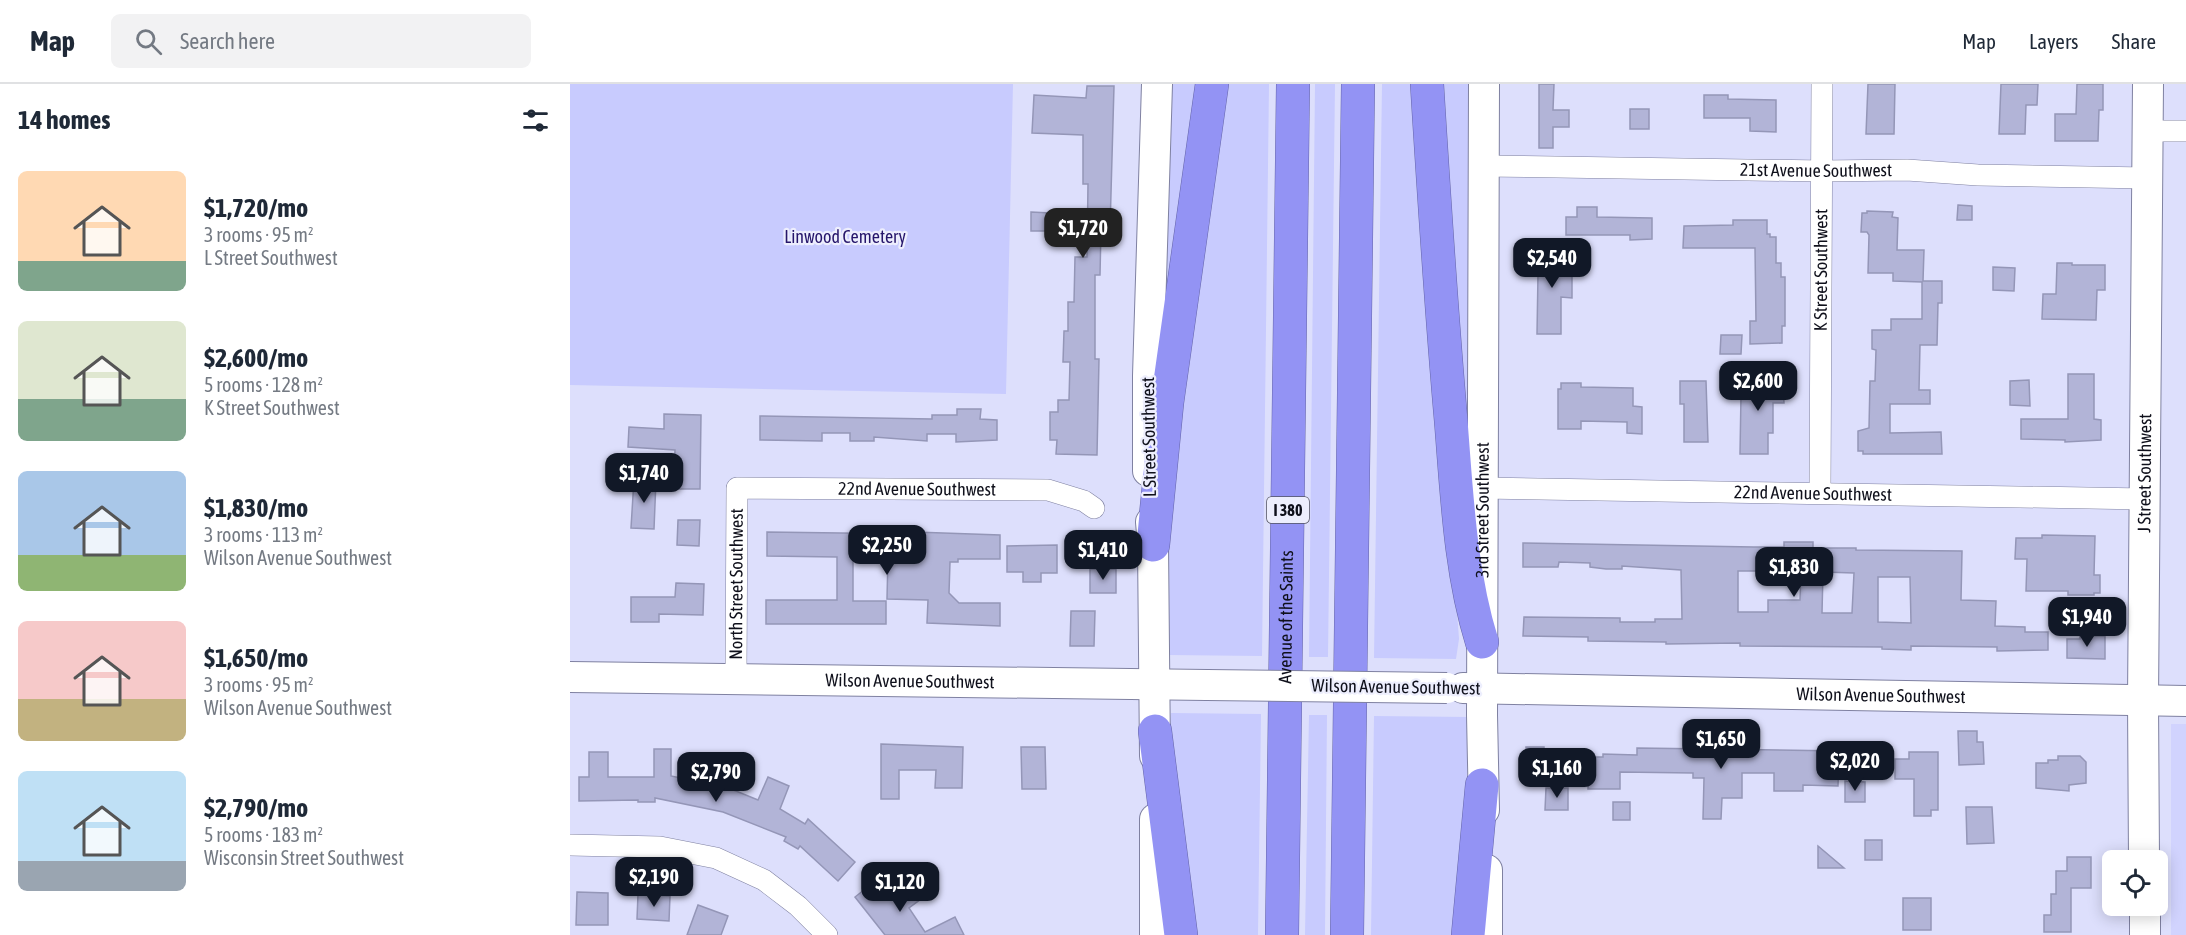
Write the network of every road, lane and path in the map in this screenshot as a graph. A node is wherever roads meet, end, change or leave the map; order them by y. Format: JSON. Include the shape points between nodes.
{"nodes":[{"id":1,"x":1157,"y":84,"type":"edge"},
{"id":2,"x":1212,"y":84,"type":"edge"},
{"id":3,"x":1293,"y":84,"type":"edge"},
{"id":4,"x":1358,"y":84,"type":"edge"},
{"id":5,"x":1427,"y":84,"type":"edge"},
{"id":6,"x":1484,"y":84,"type":"edge"},
{"id":7,"x":1822,"y":84,"type":"edge"},
{"id":8,"x":2148,"y":84,"type":"edge"},
{"id":9,"x":2147,"y":131,"type":"junction"},
{"id":10,"x":2186,"y":131,"type":"edge"},
{"id":11,"x":1484,"y":166,"type":"junction"},
{"id":12,"x":1822,"y":171,"type":"junction"},
{"id":13,"x":2147,"y":178,"type":"junction"},
{"id":14,"x":737,"y":488,"type":"joint"},
{"id":15,"x":1483,"y":488,"type":"junction"},
{"id":16,"x":1820,"y":492,"type":"junction"},
{"id":17,"x":2145,"y":499,"type":"junction"},
{"id":18,"x":1094,"y":508,"type":"dead end"},
{"id":19,"x":1153,"y":546,"type":"junction"},
{"id":20,"x":1482,"y":642,"type":"junction"},
{"id":21,"x":570,"y":677,"type":"edge"},
{"id":22,"x":736,"y":678,"type":"junction"},
{"id":23,"x":1154,"y":684,"type":"junction"},
{"id":24,"x":1482,"y":689,"type":"junction"},
{"id":25,"x":2143,"y":700,"type":"junction"},
{"id":26,"x":2186,"y":700,"type":"edge"},
{"id":27,"x":1155,"y":732,"type":"junction"},
{"id":28,"x":1482,"y":785,"type":"junction"},
{"id":29,"x":570,"y":845,"type":"edge"},
{"id":30,"x":2144,"y":850,"type":"edge"},
{"id":31,"x":2145,"y":916,"type":"edge"},
{"id":32,"x":827,"y":935,"type":"edge"},
{"id":33,"x":1155,"y":935,"type":"edge"},
{"id":34,"x":1181,"y":935,"type":"edge"},
{"id":35,"x":1282,"y":935,"type":"edge"},
{"id":36,"x":1347,"y":935,"type":"edge"},
{"id":37,"x":1468,"y":935,"type":"edge"},
{"id":38,"x":1487,"y":935,"type":"edge"},
{"id":39,"x":2145,"y":935,"type":"edge"}],
"edges":[{"from":1,"to":19,"type":"street","name":"L Street Southwest","via":[[1148,376]]},
{"from":2,"to":19,"type":"highway","via":[[1167,403]]},
{"from":3,"to":35,"type":"highway","name":"Avenue of the Saints","number":"I 380"},
{"from":4,"to":36,"type":"highway"},
{"from":5,"to":20,"type":"highway","via":[[1458,507],[1468,585]]},
{"from":6,"to":11,"type":"street","name":"3rd Street Southwest"},
{"from":7,"to":12,"type":"street","name":"K Street Southwest"},
{"from":8,"to":9,"type":"street","name":"J Street Southwest"},
{"from":9,"to":10,"type":"street"},
{"from":9,"to":13,"type":"street","name":"J Street Southwest"},
{"from":11,"to":12,"type":"street","name":"21st Avenue Southwest"},
{"from":11,"to":15,"type":"street","name":"3rd Street Southwest"},
{"from":12,"to":13,"type":"street","name":"21st Avenue Southwest"},
{"from":12,"to":16,"type":"street","name":"K Street Southwest"},
{"from":13,"to":17,"type":"street","name":"J Street Southwest"},
{"from":14,"to":18,"type":"street","name":"22nd Avenue Southwest","via":[[1048,490]]},
{"from":14,"to":22,"type":"street","name":"North Street Southwest"},
{"from":15,"to":16,"type":"street","name":"22nd Avenue Southwest"},
{"from":15,"to":20,"type":"street","name":"3rd Street Southwest"},
{"from":16,"to":17,"type":"street","name":"22nd Avenue Southwest"},
{"from":17,"to":25,"type":"street","name":"J Street Southwest"},
{"from":19,"to":23,"type":"street","name":"L Street Southwest"},
{"from":20,"to":24,"type":"street","name":"3rd Street Southwest"},
{"from":21,"to":22,"type":"street","name":"Wilson Avenue Southwest"},
{"from":22,"to":23,"type":"street","name":"Wilson Avenue Southwest"},
{"from":23,"to":24,"type":"street","name":"Wilson Avenue Southwest","bridge":true},
{"from":23,"to":27,"type":"street","name":"L Street Southwest"},
{"from":24,"to":25,"type":"street","name":"Wilson Avenue Southwest"},
{"from":24,"to":28,"type":"street","name":"3rd Street Southwest"},
{"from":25,"to":26,"type":"street","name":"Wilson Avenue Southwest"},
{"from":25,"to":30,"type":"street","name":"J Street Southwest"},
{"from":27,"to":33,"type":"street","name":"L Street Southwest"},
{"from":27,"to":34,"type":"highway"},
{"from":28,"to":37,"type":"highway"},
{"from":28,"to":38,"type":"street","name":"3rd Street Southwest"},
{"from":29,"to":32,"type":"street","via":[[660,847],[716,858],[764,880]]},
{"from":31,"to":39,"type":"street"}]}
